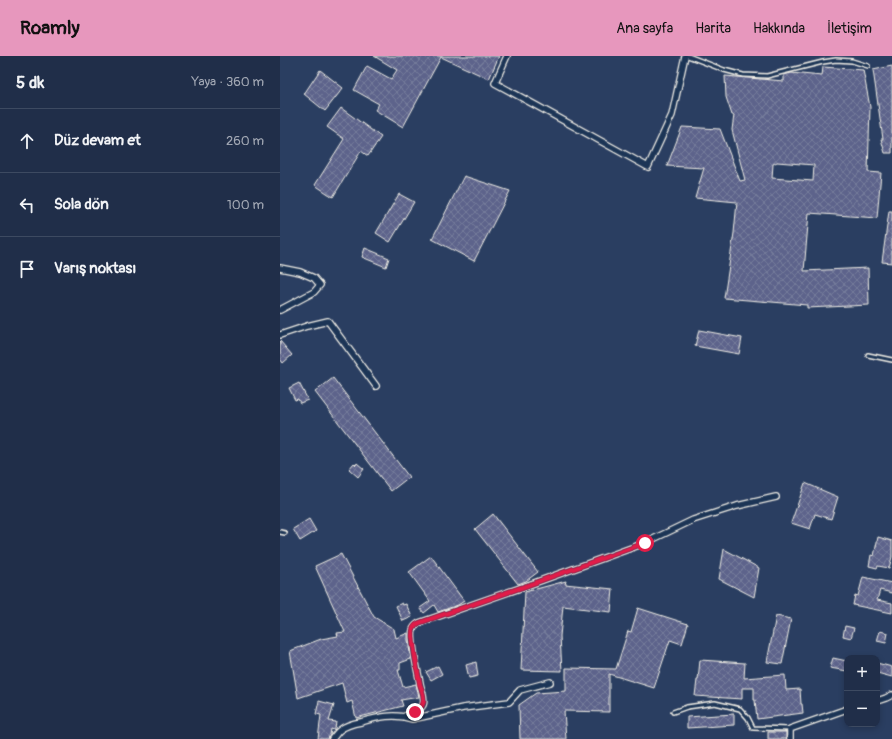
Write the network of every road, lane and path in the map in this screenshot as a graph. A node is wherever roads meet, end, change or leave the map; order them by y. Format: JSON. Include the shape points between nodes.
{"nodes":[{"id":1,"x":507,"y":56,"type":"edge"},
{"id":2,"x":685,"y":56,"type":"edge"},
{"id":3,"x":688,"y":56,"type":"edge"},
{"id":4,"x":868,"y":66,"type":"dead end"},
{"id":5,"x":280,"y":268,"type":"edge"},
{"id":6,"x":280,"y":310,"type":"edge"},
{"id":7,"x":280,"y":335,"type":"edge"},
{"id":8,"x":868,"y":355,"type":"dead end"},
{"id":9,"x":892,"y":360,"type":"edge"},
{"id":10,"x":376,"y":386,"type":"dead end"},
{"id":11,"x":776,"y":498,"type":"dead end"},
{"id":12,"x":280,"y":532,"type":"edge"},
{"id":13,"x":284,"y":533,"type":"dead end"},
{"id":14,"x":550,"y":682,"type":"dead end"},
{"id":15,"x":892,"y":695,"type":"edge"},
{"id":16,"x":880,"y":700,"type":"edge"},
{"id":17,"x":844,"y":710,"type":"edge"},
{"id":18,"x":673,"y":712,"type":"dead end"},
{"id":19,"x":405,"y":716,"type":"junction"},
{"id":20,"x":790,"y":729,"type":"junction"},
{"id":21,"x":332,"y":739,"type":"edge"},
{"id":22,"x":790,"y":739,"type":"edge"}],
"edges":[{"from":1,"to":2,"type":"street","via":[[495,83],[648,167],[672,115]]},
{"from":3,"to":4,"type":"lane","via":[[742,75],[766,76],[836,60]]},
{"from":5,"to":6,"type":"street","via":[[314,278],[320,286],[314,292]]},
{"from":7,"to":10,"type":"street","via":[[328,321]]},
{"from":8,"to":9,"type":"lane"},
{"from":11,"to":19,"type":"street","via":[[737,506],[693,520],[645,543],[419,623],[414,627],[412,635],[424,701],[420,709]]},
{"from":12,"to":13,"type":"lane"},
{"from":14,"to":19,"type":"street","via":[[520,690],[509,702],[463,708],[412,719]]},
{"from":15,"to":16,"type":"street"},
{"from":17,"to":20,"type":"street"},
{"from":18,"to":20,"type":"lane","via":[[715,703],[740,709],[753,728]]},
{"from":19,"to":21,"type":"street","via":[[380,717],[356,723],[342,728]]},
{"from":20,"to":22,"type":"street"}]}
